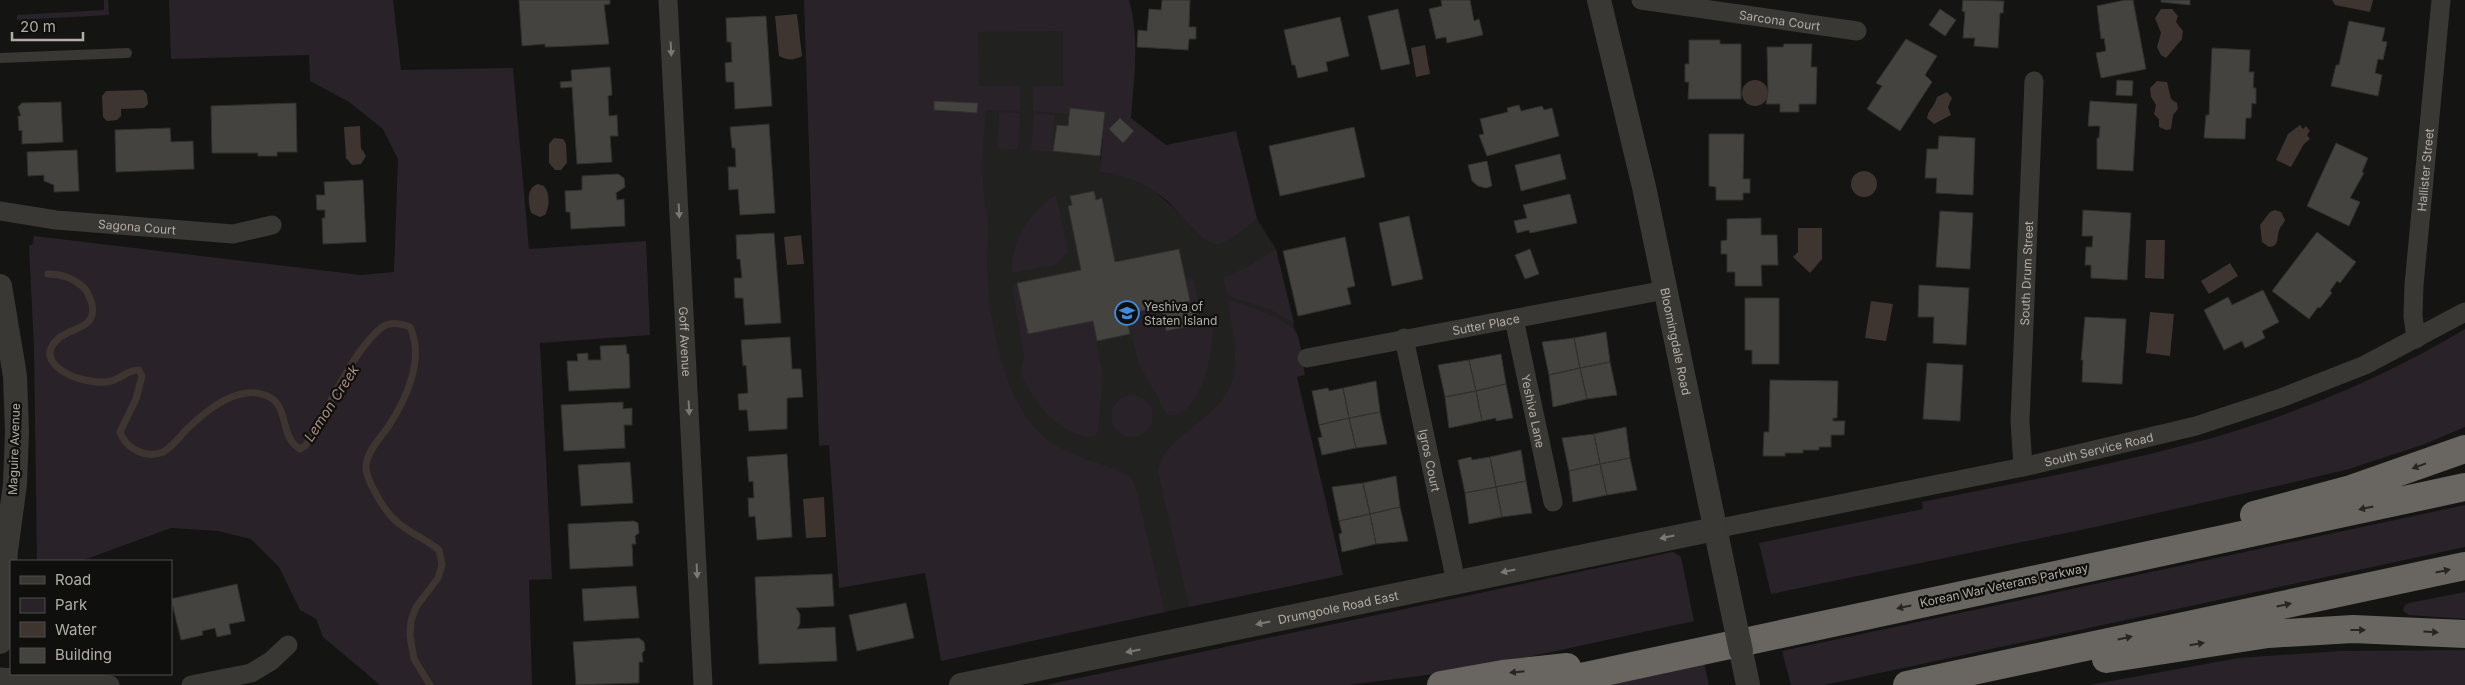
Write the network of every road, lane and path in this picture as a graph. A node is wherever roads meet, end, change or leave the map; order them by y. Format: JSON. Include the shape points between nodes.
{"nodes":[{"id":1,"x":668,"y":0,"type":"edge"},
{"id":2,"x":1599,"y":0,"type":"edge"},
{"id":3,"x":1642,"y":0,"type":"edge"},
{"id":4,"x":2441,"y":0,"type":"edge"},
{"id":5,"x":1857,"y":31,"type":"dead end"},
{"id":6,"x":127,"y":53,"type":"dead end"},
{"id":7,"x":0,"y":58,"type":"edge"},
{"id":8,"x":2034,"y":81,"type":"dead end"},
{"id":9,"x":0,"y":211,"type":"edge"},
{"id":10,"x":272,"y":225,"type":"dead end"},
{"id":11,"x":0,"y":286,"type":"edge"},
{"id":12,"x":1665,"y":290,"type":"junction"},
{"id":13,"x":2465,"y":312,"type":"edge"},
{"id":14,"x":1514,"y":319,"type":"junction"},
{"id":15,"x":1404,"y":338,"type":"junction"},
{"id":16,"x":2416,"y":339,"type":"junction"},
{"id":17,"x":1307,"y":358,"type":"dead end"},
{"id":18,"x":2465,"y":449,"type":"edge"},
{"id":19,"x":2023,"y":467,"type":"junction"},
{"id":20,"x":2465,"y":487,"type":"edge"},
{"id":21,"x":1553,"y":502,"type":"dead end"},
{"id":22,"x":1715,"y":529,"type":"junction"},
{"id":23,"x":3,"y":551,"type":"edge"},
{"id":24,"x":2465,"y":566,"type":"edge"},
{"id":25,"x":2071,"y":570,"type":"junction"},
{"id":26,"x":1456,"y":582,"type":"junction"},
{"id":27,"x":2465,"y":634,"type":"edge"},
{"id":28,"x":0,"y":642,"type":"edge"},
{"id":29,"x":288,"y":645,"type":"dead end"},
{"id":30,"x":1687,"y":654,"type":"junction"},
{"id":31,"x":0,"y":677,"type":"edge"},
{"id":32,"x":1940,"y":678,"type":"junction"},
{"id":33,"x":110,"y":685,"type":"edge"},
{"id":34,"x":191,"y":685,"type":"edge"},
{"id":35,"x":703,"y":685,"type":"edge"},
{"id":36,"x":961,"y":685,"type":"edge"},
{"id":37,"x":1441,"y":685,"type":"edge"},
{"id":38,"x":1544,"y":685,"type":"edge"},
{"id":39,"x":1748,"y":685,"type":"edge"},
{"id":40,"x":1906,"y":685,"type":"edge"}],
"edges":[{"from":1,"to":35,"type":"street","name":"Goff Avenue","one_way":true},
{"from":2,"to":12,"type":"street","name":"Bloomingdale Road"},
{"from":3,"to":5,"type":"street","name":"Sarcona Court"},
{"from":4,"to":16,"type":"street","name":"Hallister Street","via":[[2413,295]]},
{"from":6,"to":7,"type":"lane"},
{"from":8,"to":19,"type":"street","name":"South Drum Street","via":[[2020,421]]},
{"from":9,"to":10,"type":"street","name":"Sagona Court","via":[[56,220],[233,234]]},
{"from":11,"to":23,"type":"street","name":"Maguire Avenue","via":[[15,376],[17,432],[15,484]]},
{"from":12,"to":14,"type":"street","name":"Sutter Place"},
{"from":12,"to":22,"type":"street","name":"Bloomingdale Road"},
{"from":13,"to":16,"type":"street","name":"South Service Road"},
{"from":14,"to":15,"type":"street","name":"Sutter Place"},
{"from":14,"to":21,"type":"street","name":"Yeshiva Lane"},
{"from":15,"to":17,"type":"street","name":"Sutter Place"},
{"from":15,"to":26,"type":"street","name":"Igros Court"},
{"from":16,"to":19,"type":"street","name":"South Service Road","via":[[2348,372],[2236,414]]},
{"from":18,"to":25,"type":"highway","one_way":true,"via":[[2351,489],[2278,507]]},
{"from":19,"to":22,"type":"street","name":"South Service Road"},
{"from":20,"to":25,"type":"highway","name":"Korean War Veterans Parkway","one_way":true},
{"from":22,"to":26,"type":"street","name":"Drumgoole Road East","one_way":true},
{"from":22,"to":39,"type":"street","name":"Bloomingdale Road","bridge":true},
{"from":23,"to":28,"type":"street","name":"Maguire Avenue"},
{"from":32,"to":24,"type":"highway","one_way":true},
{"from":25,"to":30,"type":"highway","name":"Korean War Veterans Parkway","one_way":true},
{"from":26,"to":36,"type":"street","name":"Drumgoole Road East","one_way":true},
{"from":32,"to":27,"type":"highway","one_way":true,"via":[[2134,656],[2268,634],[2353,629]]},
{"from":29,"to":34,"type":"street","via":[[252,673]]},
{"from":30,"to":37,"type":"highway","one_way":true,"via":[[1503,674]]},
{"from":30,"to":38,"type":"highway","name":"Korean War Veterans Parkway"},
{"from":31,"to":33,"type":"street"},
{"from":32,"to":40,"type":"highway"}]}
